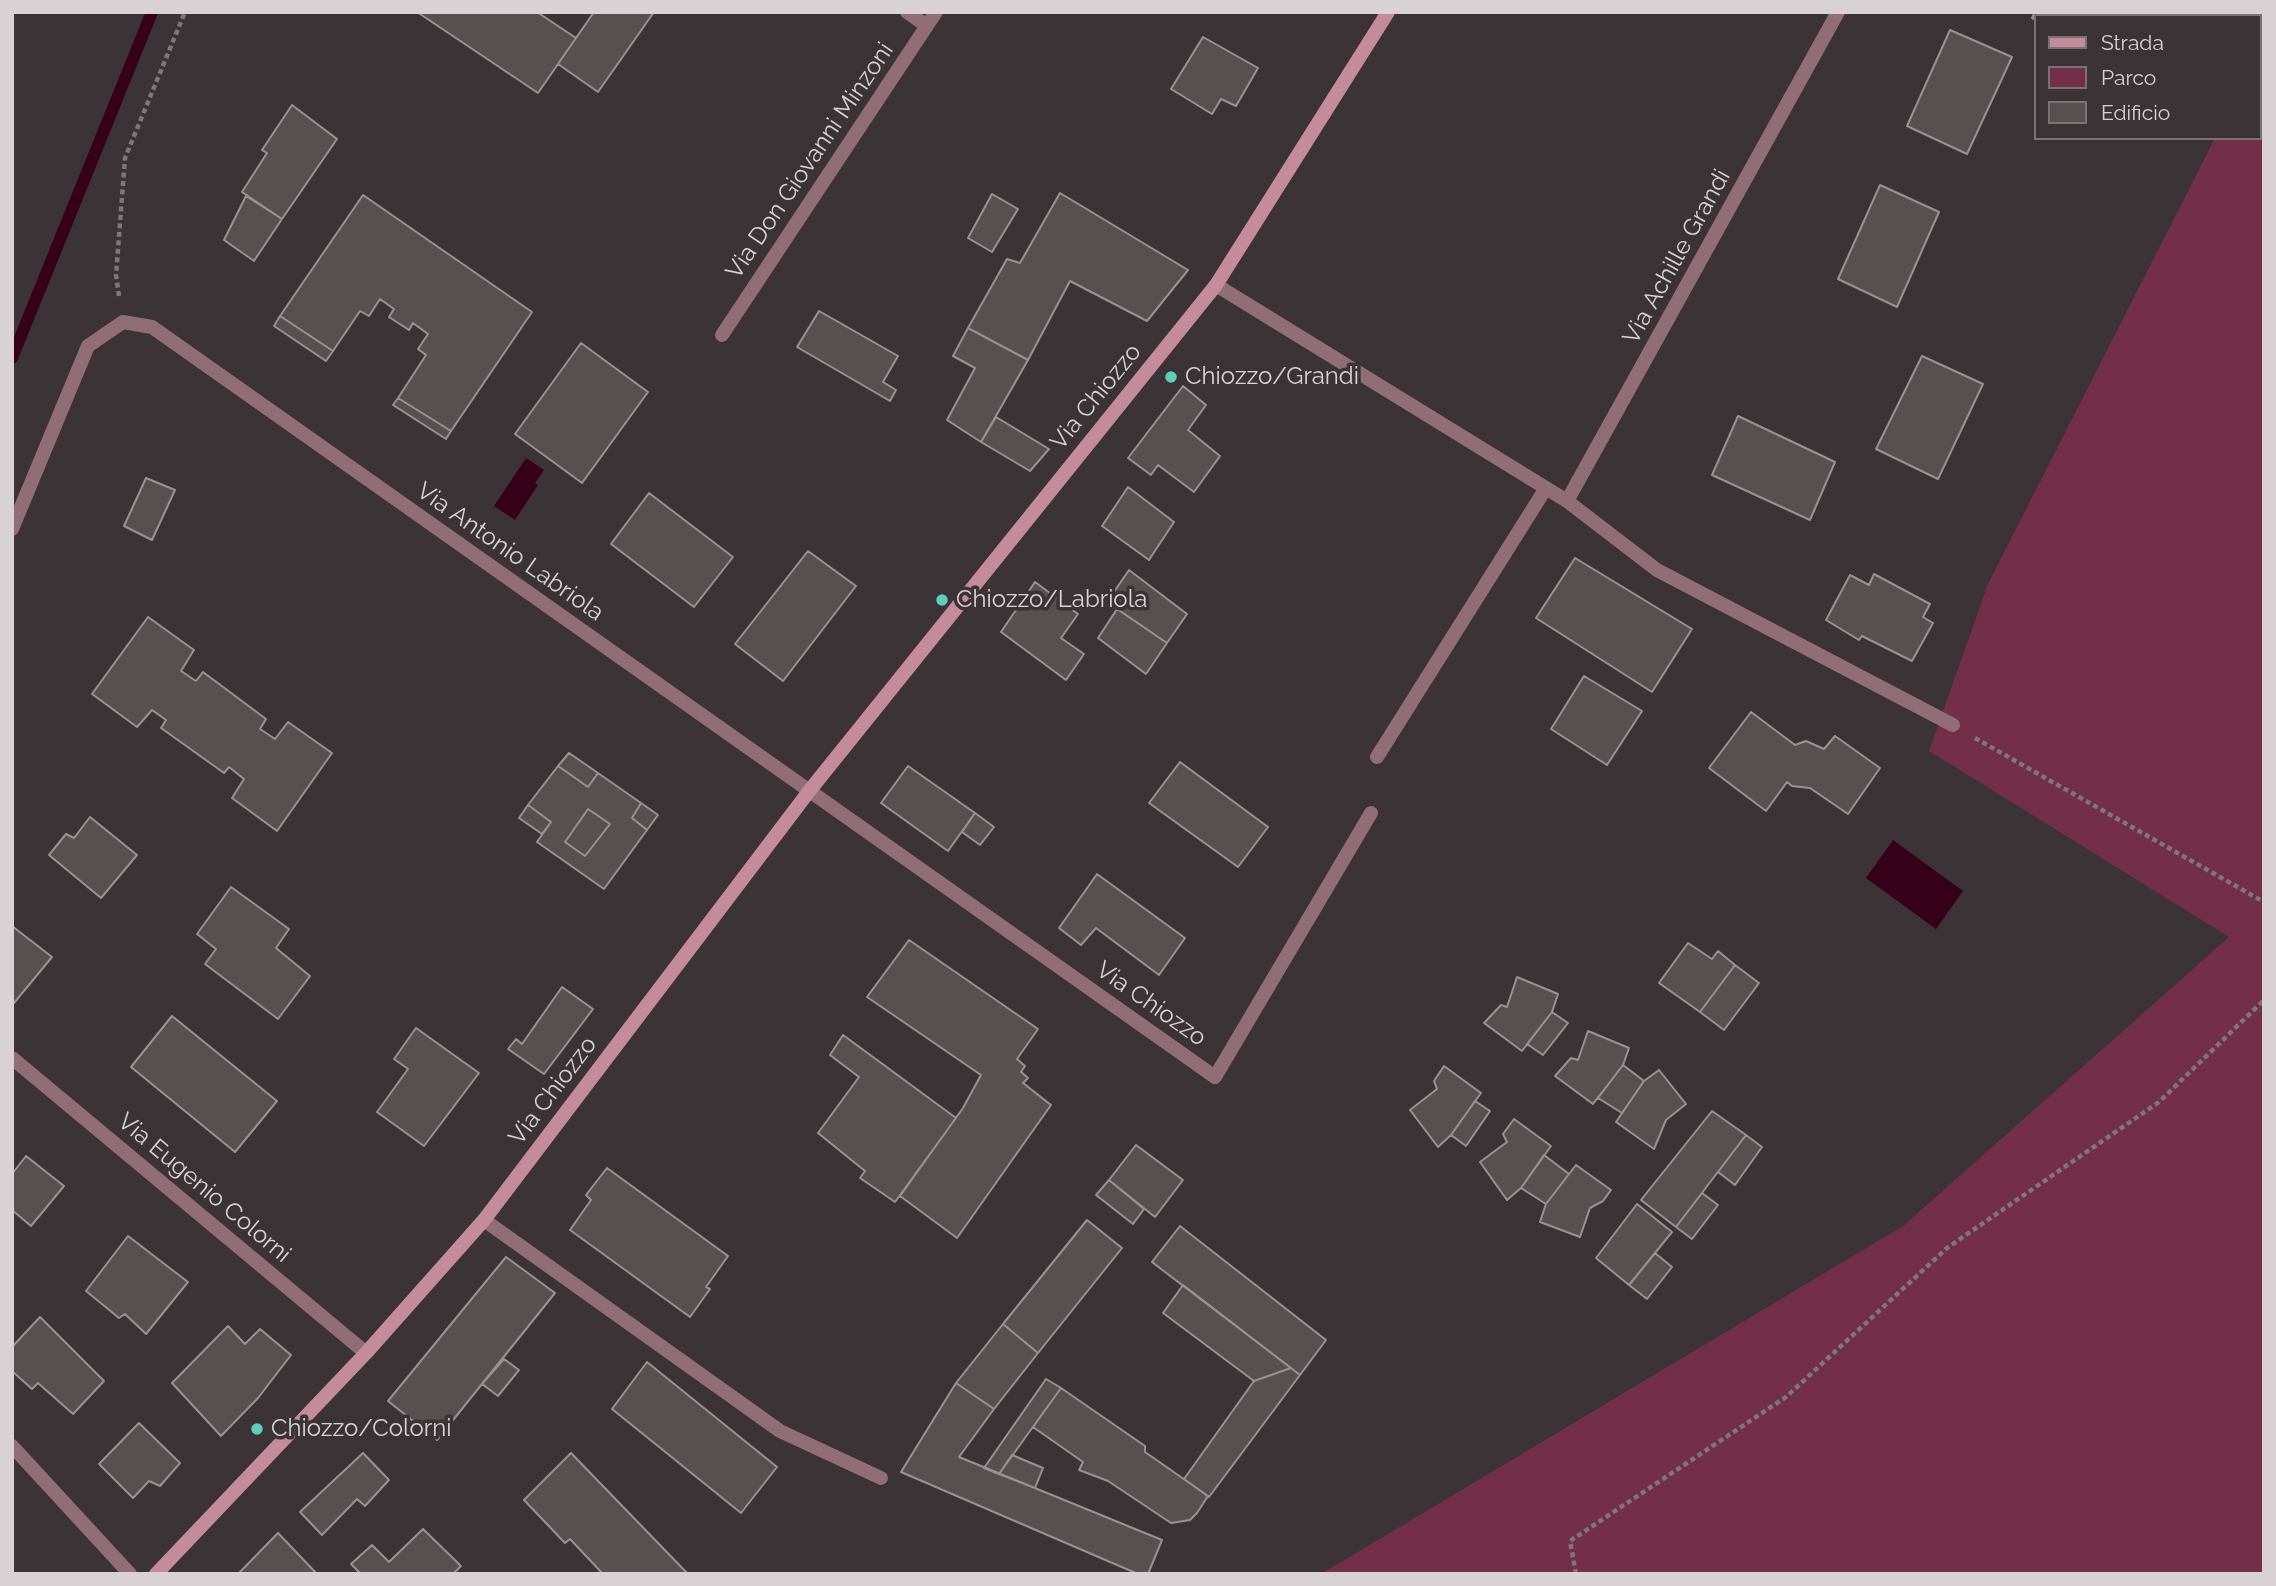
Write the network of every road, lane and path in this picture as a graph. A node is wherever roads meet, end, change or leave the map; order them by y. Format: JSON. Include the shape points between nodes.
{"nodes":[{"id":1,"x":185,"y":12,"type":"edge"},
{"id":2,"x":907,"y":12,"type":"edge"},
{"id":3,"x":936,"y":12,"type":"edge"},
{"id":4,"x":1388,"y":12,"type":"edge"},
{"id":5,"x":1838,"y":12,"type":"edge"},
{"id":6,"x":927,"y":26,"type":"junction"},
{"id":7,"x":1216,"y":285,"type":"junction"},
{"id":8,"x":123,"y":322,"type":"junction"},
{"id":9,"x":722,"y":335,"type":"dead end"},
{"id":10,"x":1546,"y":488,"type":"junction"},
{"id":11,"x":1567,"y":501,"type":"junction"},
{"id":12,"x":12,"y":529,"type":"edge"},
{"id":13,"x":1953,"y":725,"type":"joint"},
{"id":14,"x":1377,"y":757,"type":"dead end"},
{"id":15,"x":810,"y":790,"type":"junction"},
{"id":16,"x":1371,"y":813,"type":"dead end"},
{"id":17,"x":2264,"y":902,"type":"edge"},
{"id":18,"x":2264,"y":1000,"type":"edge"},
{"id":19,"x":12,"y":1058,"type":"edge"},
{"id":20,"x":484,"y":1220,"type":"junction"},
{"id":21,"x":366,"y":1353,"type":"junction"},
{"id":22,"x":12,"y":1446,"type":"edge"},
{"id":23,"x":881,"y":1478,"type":"dead end"},
{"id":24,"x":130,"y":1574,"type":"edge"},
{"id":25,"x":156,"y":1574,"type":"edge"},
{"id":26,"x":1576,"y":1574,"type":"edge"}],
"edges":[{"from":1,"to":8,"type":"path","via":[[125,158],[116,275]]},
{"from":2,"to":6,"type":"street"},
{"from":3,"to":6,"type":"street","name":"Via Don Giovanni Minzoni"},
{"from":4,"to":7,"type":"street","name":"Via Chiozzo"},
{"from":5,"to":11,"type":"street","name":"Via Achille Grandi"},
{"from":6,"to":9,"type":"street","name":"Via Don Giovanni Minzoni"},
{"from":7,"to":10,"type":"street"},
{"from":7,"to":15,"type":"street","name":"Via Chiozzo"},
{"from":8,"to":12,"type":"street","via":[[88,346]]},
{"from":8,"to":15,"type":"street","name":"Via Antonio Labriola","via":[[152,327]]},
{"from":10,"to":11,"type":"street"},
{"from":10,"to":14,"type":"street"},
{"from":11,"to":13,"type":"street","via":[[1657,570]]},
{"from":13,"to":17,"type":"path"},
{"from":15,"to":16,"type":"street","name":"Via Chiozzo","via":[[1215,1077]]},
{"from":15,"to":20,"type":"street","name":"Via Chiozzo"},
{"from":18,"to":26,"type":"path","via":[[2159,1102],[1947,1248],[1786,1397],[1570,1541]]},
{"from":19,"to":21,"type":"street","name":"Via Eugenio Colorni"},
{"from":20,"to":21,"type":"street","name":"Via Chiozzo"},
{"from":20,"to":23,"type":"street","via":[[780,1431]]},
{"from":21,"to":25,"type":"street","name":"Via Chiozzo"},
{"from":22,"to":24,"type":"street"}]}
